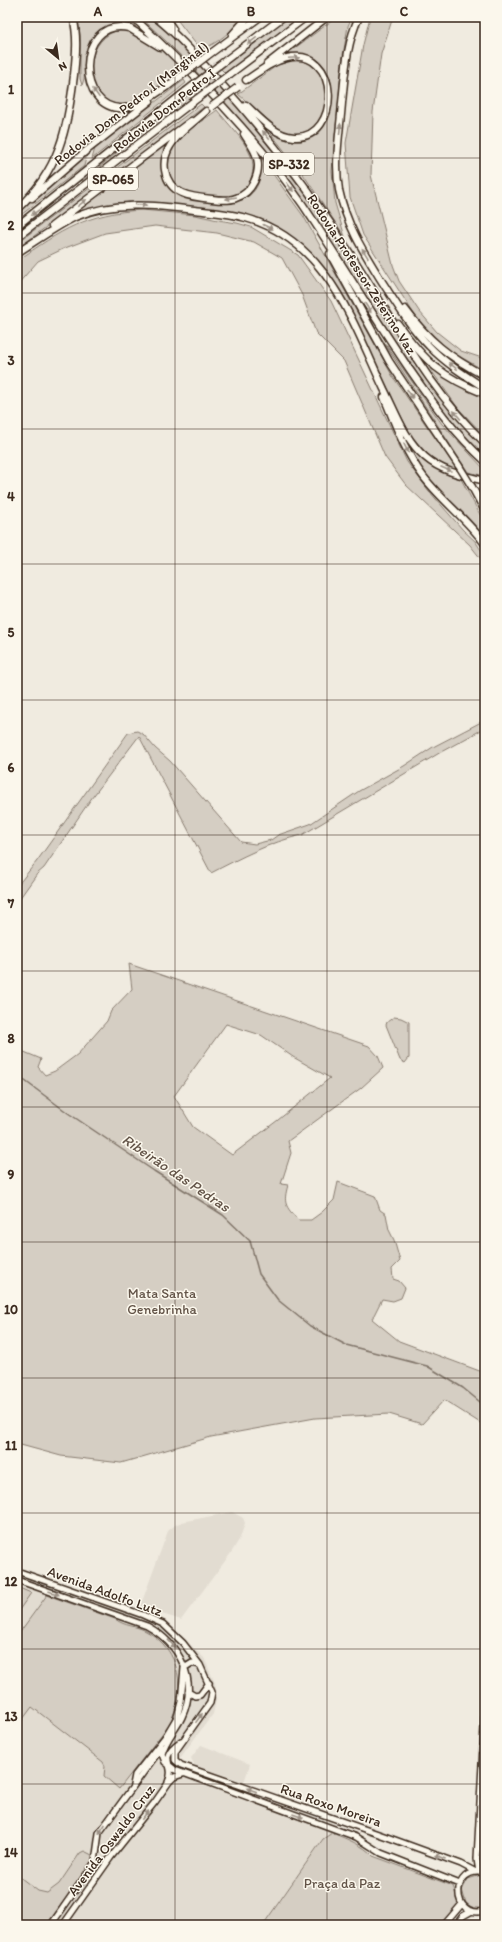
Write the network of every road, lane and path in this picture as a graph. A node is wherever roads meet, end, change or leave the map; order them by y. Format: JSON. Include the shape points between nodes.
{"nodes":[{"id":1,"x":73,"y":17,"type":"edge"},
{"id":2,"x":133,"y":17,"type":"edge"},
{"id":3,"x":155,"y":17,"type":"edge"},
{"id":4,"x":165,"y":17,"type":"edge"},
{"id":5,"x":248,"y":17,"type":"edge"},
{"id":6,"x":260,"y":17,"type":"edge"},
{"id":7,"x":283,"y":17,"type":"edge"},
{"id":8,"x":306,"y":17,"type":"edge"},
{"id":9,"x":327,"y":17,"type":"edge"},
{"id":10,"x":359,"y":17,"type":"edge"},
{"id":11,"x":184,"y":43,"type":"junction"},
{"id":12,"x":222,"y":46,"type":"junction"},
{"id":13,"x":179,"y":60,"type":"junction"},
{"id":14,"x":246,"y":80,"type":"junction"},
{"id":15,"x":223,"y":85,"type":"junction"},
{"id":16,"x":167,"y":87,"type":"junction"},
{"id":17,"x":209,"y":109,"type":"junction"},
{"id":18,"x":238,"y":122,"type":"junction"},
{"id":19,"x":17,"y":209,"type":"edge"},
{"id":20,"x":314,"y":222,"type":"junction"},
{"id":21,"x":17,"y":226,"type":"edge"},
{"id":22,"x":17,"y":237,"type":"edge"},
{"id":23,"x":17,"y":252,"type":"edge"},
{"id":24,"x":372,"y":266,"type":"junction"},
{"id":25,"x":361,"y":271,"type":"junction"},
{"id":26,"x":359,"y":334,"type":"junction"},
{"id":27,"x":485,"y":376,"type":"edge"},
{"id":28,"x":485,"y":388,"type":"edge"},
{"id":29,"x":485,"y":394,"type":"edge"},
{"id":30,"x":485,"y":443,"type":"edge"},
{"id":31,"x":485,"y":461,"type":"edge"},
{"id":32,"x":485,"y":481,"type":"edge"},
{"id":33,"x":485,"y":512,"type":"edge"},
{"id":34,"x":485,"y":544,"type":"edge"},
{"id":35,"x":17,"y":1571,"type":"edge"},
{"id":36,"x":17,"y":1580,"type":"edge"},
{"id":37,"x":200,"y":1665,"type":"junction"},
{"id":38,"x":185,"y":1666,"type":"junction"},
{"id":39,"x":209,"y":1683,"type":"junction"},
{"id":40,"x":188,"y":1692,"type":"junction"},
{"id":41,"x":485,"y":1707,"type":"edge"},
{"id":42,"x":184,"y":1738,"type":"junction"},
{"id":43,"x":167,"y":1740,"type":"junction"},
{"id":44,"x":178,"y":1763,"type":"joint"},
{"id":45,"x":168,"y":1766,"type":"junction"},
{"id":46,"x":183,"y":1774,"type":"junction"},
{"id":47,"x":133,"y":1786,"type":"junction"},
{"id":48,"x":164,"y":1788,"type":"junction"},
{"id":49,"x":477,"y":1872,"type":"junction"},
{"id":50,"x":485,"y":1873,"type":"edge"},
{"id":51,"x":460,"y":1884,"type":"junction"},
{"id":52,"x":462,"y":1904,"type":"junction"},
{"id":53,"x":485,"y":1910,"type":"edge"},
{"id":54,"x":472,"y":1911,"type":"junction"},
{"id":55,"x":51,"y":1925,"type":"edge"},
{"id":56,"x":63,"y":1925,"type":"edge"},
{"id":57,"x":444,"y":1925,"type":"edge"},
{"id":58,"x":456,"y":1925,"type":"edge"}],
"edges":[{"from":1,"to":19,"type":"highway","via":[[76,47],[66,127],[48,173]]},
{"from":2,"to":13,"type":"highway","name":"Rodovia Professor Zeferino Vaz","number":"SP-332"},
{"from":3,"to":11,"type":"highway","name":"Rodovia Professor Zeferino Vaz","number":"SP-332"},
{"from":4,"to":11,"type":"highway"},
{"from":5,"to":12,"type":"highway"},
{"from":6,"to":12,"type":"highway","name":"Rodovia Dom Pedro I (Marginal)"},
{"from":7,"to":21,"type":"highway","name":"Rodovia Dom Pedro I","number":"SP-065","one_way":true,"bridge":true},
{"from":8,"to":22,"type":"highway","name":"Rodovia Dom Pedro I","number":"SP-065","bridge":true},
{"from":9,"to":14,"type":"highway"},
{"from":24,"to":10,"type":"highway","one_way":true,"via":[[349,223],[337,175],[347,56],[350,39]]},
{"from":11,"to":15,"type":"highway","name":"Rodovia Professor Zeferino Vaz","number":"SP-332"},
{"from":12,"to":16,"type":"highway","name":"Rodovia Dom Pedro I (Marginal)","bridge":true},
{"from":16,"to":13,"type":"highway","one_way":true,"via":[[134,106],[119,108],[104,102],[89,82],[88,57],[92,44],[103,32],[123,26],[142,34]]},
{"from":13,"to":18,"type":"highway","name":"Rodovia Professor Zeferino Vaz","number":"SP-332"},
{"from":14,"to":15,"type":"highway","one_way":true,"via":[[278,61],[298,57],[311,60],[321,68],[327,78],[326,113],[322,123],[310,134],[294,137],[286,135],[263,120]]},
{"from":14,"to":17,"type":"highway","bridge":true},
{"from":25,"to":15,"type":"highway","name":"Rodovia Professor Zeferino Vaz","number":"SP-332","one_way":true,"via":[[294,171]]},
{"from":16,"to":19,"type":"highway","name":"Rodovia Dom Pedro I (Marginal)","number":"SP-065"},
{"from":18,"to":17,"type":"highway","one_way":true,"via":[[257,158],[253,184],[243,195],[228,200],[187,196],[170,184],[164,165],[165,158],[168,149]]},
{"from":23,"to":17,"type":"highway","number":"SP-065","one_way":true},
{"from":18,"to":20,"type":"highway","name":"Rodovia Professor Zeferino Vaz","number":"SP-332","one_way":true,"via":[[271,162]]},
{"from":20,"to":31,"type":"highway","name":"Rodovia Professor Zeferino Vaz","number":"SP-332","one_way":true,"via":[[442,416]]},
{"from":20,"to":33,"type":"highway","one_way":true,"bridge":true,"via":[[389,361],[459,466]]},
{"from":23,"to":26,"type":"highway","one_way":true,"via":[[75,217],[117,206],[169,207],[246,218],[284,236],[316,262],[335,287]]},
{"from":24,"to":27,"type":"highway","via":[[420,329],[456,360]]},
{"from":28,"to":24,"type":"highway","one_way":true,"via":[[430,347],[408,321]]},
{"from":25,"to":29,"type":"highway","via":[[410,341],[429,362],[448,377]]},
{"from":30,"to":25,"type":"highway","name":"Rodovia Professor Zeferino Vaz","number":"SP-332","one_way":true,"via":[[440,394]]},
{"from":26,"to":32,"type":"highway","one_way":true,"via":[[401,425],[416,447],[425,457],[442,468]]},
{"from":26,"to":34,"type":"highway","one_way":true,"via":[[408,452],[424,477]]},
{"from":35,"to":37,"type":"main road","name":"Avenida Adolfo Lutz","via":[[156,1620],[183,1643]]},
{"from":36,"to":38,"type":"main road","name":"Avenida Adolfo Lutz","one_way":true,"via":[[147,1626],[170,1642]]},
{"from":37,"to":38,"type":"main road","via":[[192,1663]]},
{"from":37,"to":39,"type":"main road","name":"Avenida Adolfo Lutz"},
{"from":38,"to":40,"type":"main road","name":"Avenida Adolfo Lutz"},
{"from":38,"to":47,"type":"main road","via":[[182,1671],[182,1702],[177,1717],[135,1775]]},
{"from":39,"to":40,"type":"main road","via":[[200,1695],[195,1696]]},
{"from":42,"to":39,"type":"main road","name":"Avenida Adolfo Lutz","one_way":true,"via":[[210,1703],[212,1692]]},
{"from":40,"to":43,"type":"main road","name":"Avenida Adolfo Lutz","via":[[182,1718]]},
{"from":41,"to":49,"type":"main road"},
{"from":42,"to":44,"type":"main road","name":"Avenida Adolfo Lutz","via":[[174,1756]]},
{"from":42,"to":45,"type":"main road","via":[[170,1749],[167,1757]]},
{"from":43,"to":45,"type":"main road","name":"Avenida Adolfo Lutz","via":[[162,1754]]},
{"from":43,"to":47,"type":"main road","name":"Avenida Oswaldo Cruz"},
{"from":49,"to":44,"type":"main road","name":"Rua Roxo Moreira","one_way":true,"via":[[461,1864]]},
{"from":45,"to":46,"type":"main road"},
{"from":45,"to":48,"type":"main road","name":"Avenida Adolfo Lutz","via":[[170,1778]]},
{"from":46,"to":48,"type":"main road","name":"Avenida Oswaldo Cruz","via":[[174,1777]]},
{"from":46,"to":51,"type":"main road","name":"Rua Roxo Moreira","one_way":true,"via":[[356,1837],[381,1853]]},
{"from":47,"to":55,"type":"main road","name":"Avenida Oswaldo Cruz","one_way":true,"via":[[99,1833],[96,1858],[91,1869]]},
{"from":56,"to":48,"type":"main road","name":"Avenida Oswaldo Cruz","one_way":true},
{"from":49,"to":50,"type":"main road","name":"Rua Roxo Moreira"},
{"from":49,"to":51,"type":"main road","via":[[463,1879]]},
{"from":51,"to":52,"type":"main road","via":[[458,1893]]},
{"from":52,"to":54,"type":"main road"},
{"from":52,"to":57,"type":"main road"},
{"from":53,"to":54,"type":"main road"},
{"from":54,"to":58,"type":"main road","via":[[463,1916]]}]}
